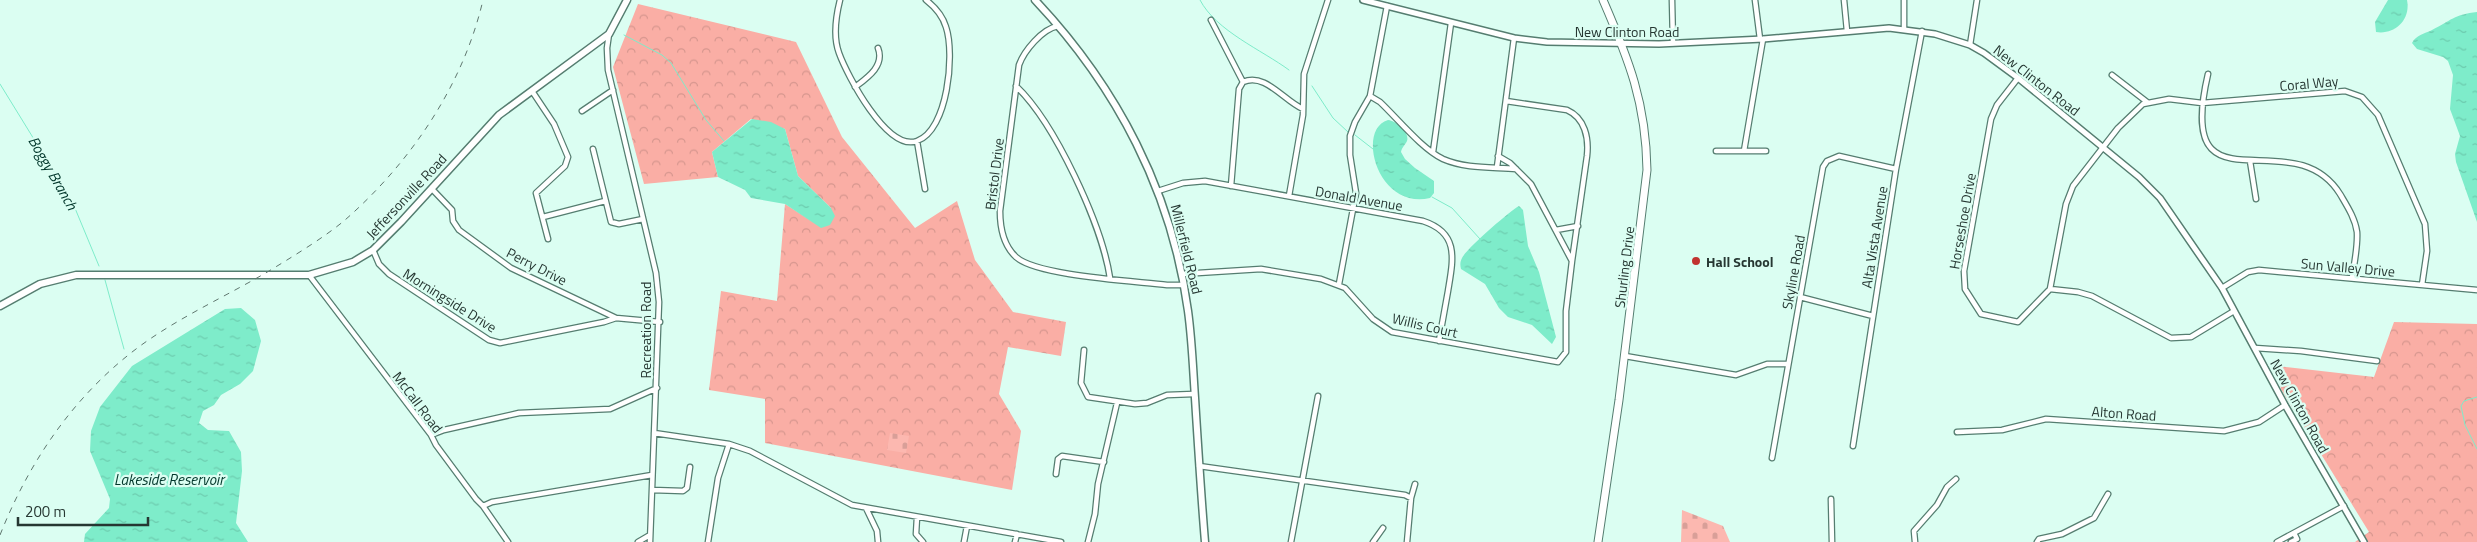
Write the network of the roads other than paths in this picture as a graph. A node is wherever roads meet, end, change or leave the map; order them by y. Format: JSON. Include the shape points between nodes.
{"nodes":[{"id":1,"x":627,"y":0,"type":"edge"},
{"id":2,"x":840,"y":0,"type":"edge"},
{"id":3,"x":926,"y":0,"type":"edge"},
{"id":4,"x":1035,"y":0,"type":"edge"},
{"id":5,"x":1328,"y":0,"type":"edge"},
{"id":6,"x":1362,"y":0,"type":"edge"},
{"id":7,"x":1603,"y":0,"type":"edge"},
{"id":8,"x":1672,"y":0,"type":"edge"},
{"id":9,"x":1755,"y":0,"type":"edge"},
{"id":10,"x":1844,"y":0,"type":"edge"},
{"id":11,"x":1904,"y":0,"type":"edge"},
{"id":12,"x":1977,"y":0,"type":"edge"},
{"id":13,"x":1387,"y":6,"type":"junction"},
{"id":14,"x":1211,"y":20,"type":"dead end"},
{"id":15,"x":1451,"y":23,"type":"junction"},
{"id":16,"x":1059,"y":25,"type":"junction"},
{"id":17,"x":1904,"y":28,"type":"junction"},
{"id":18,"x":1847,"y":31,"type":"junction"},
{"id":19,"x":1922,"y":31,"type":"junction"},
{"id":20,"x":609,"y":34,"type":"junction"},
{"id":21,"x":1514,"y":38,"type":"junction"},
{"id":22,"x":1761,"y":39,"type":"junction"},
{"id":23,"x":1621,"y":43,"type":"junction"},
{"id":24,"x":1673,"y":43,"type":"junction"},
{"id":25,"x":1970,"y":45,"type":"junction"},
{"id":26,"x":878,"y":48,"type":"dead end"},
{"id":27,"x":2208,"y":74,"type":"dead end"},
{"id":28,"x":2112,"y":75,"type":"dead end"},
{"id":29,"x":2018,"y":78,"type":"junction"},
{"id":30,"x":1243,"y":82,"type":"junction"},
{"id":31,"x":1016,"y":86,"type":"junction"},
{"id":32,"x":855,"y":87,"type":"junction"},
{"id":33,"x":613,"y":90,"type":"junction"},
{"id":34,"x":532,"y":91,"type":"junction"},
{"id":35,"x":1370,"y":96,"type":"junction"},
{"id":36,"x":1506,"y":101,"type":"junction"},
{"id":37,"x":2148,"y":102,"type":"junction"},
{"id":38,"x":2202,"y":103,"type":"junction"},
{"id":39,"x":1303,"y":109,"type":"junction"},
{"id":40,"x":582,"y":111,"type":"dead end"},
{"id":41,"x":916,"y":141,"type":"junction"},
{"id":42,"x":2103,"y":148,"type":"junction"},
{"id":43,"x":593,"y":150,"type":"dead end"},
{"id":44,"x":1716,"y":151,"type":"dead end"},
{"id":45,"x":1744,"y":151,"type":"junction"},
{"id":46,"x":1766,"y":151,"type":"dead end"},
{"id":47,"x":1433,"y":152,"type":"junction"},
{"id":48,"x":1498,"y":156,"type":"junction"},
{"id":49,"x":2250,"y":161,"type":"junction"},
{"id":50,"x":1497,"y":167,"type":"junction"},
{"id":51,"x":1516,"y":169,"type":"junction"},
{"id":52,"x":1896,"y":169,"type":"junction"},
{"id":53,"x":1232,"y":186,"type":"junction"},
{"id":54,"x":925,"y":189,"type":"dead end"},
{"id":55,"x":432,"y":190,"type":"junction"},
{"id":56,"x":1158,"y":190,"type":"junction"},
{"id":57,"x":1289,"y":196,"type":"junction"},
{"id":58,"x":2256,"y":199,"type":"dead end"},
{"id":59,"x":605,"y":201,"type":"junction"},
{"id":60,"x":1353,"y":208,"type":"junction"},
{"id":61,"x":543,"y":217,"type":"junction"},
{"id":62,"x":643,"y":219,"type":"junction"},
{"id":63,"x":1578,"y":226,"type":"junction"},
{"id":64,"x":1556,"y":230,"type":"junction"},
{"id":65,"x":548,"y":239,"type":"dead end"},
{"id":66,"x":372,"y":250,"type":"junction"},
{"id":67,"x":1572,"y":262,"type":"junction"},
{"id":68,"x":1182,"y":274,"type":"junction"},
{"id":69,"x":309,"y":275,"type":"junction"},
{"id":70,"x":1110,"y":278,"type":"junction"},
{"id":71,"x":2352,"y":278,"type":"junction"},
{"id":72,"x":1339,"y":284,"type":"junction"},
{"id":73,"x":1184,"y":285,"type":"junction"},
{"id":74,"x":2422,"y":285,"type":"junction"},
{"id":75,"x":2222,"y":288,"type":"junction"},
{"id":76,"x":2050,"y":290,"type":"junction"},
{"id":77,"x":2477,"y":290,"type":"edge"},
{"id":78,"x":1800,"y":297,"type":"junction"},
{"id":79,"x":0,"y":306,"type":"edge"},
{"id":80,"x":2234,"y":311,"type":"junction"},
{"id":81,"x":1873,"y":316,"type":"junction"},
{"id":82,"x":616,"y":318,"type":"junction"},
{"id":83,"x":660,"y":322,"type":"junction"},
{"id":84,"x":1439,"y":341,"type":"junction"},
{"id":85,"x":2255,"y":348,"type":"junction"},
{"id":86,"x":1084,"y":350,"type":"dead end"},
{"id":87,"x":1625,"y":356,"type":"junction"},
{"id":88,"x":2377,"y":361,"type":"dead end"},
{"id":89,"x":1788,"y":364,"type":"junction"},
{"id":90,"x":657,"y":388,"type":"junction"},
{"id":91,"x":1194,"y":394,"type":"junction"},
{"id":92,"x":1318,"y":396,"type":"dead end"},
{"id":93,"x":1117,"y":403,"type":"junction"},
{"id":94,"x":2285,"y":406,"type":"junction"},
{"id":95,"x":654,"y":432,"type":"junction"},
{"id":96,"x":1957,"y":432,"type":"dead end"},
{"id":97,"x":431,"y":435,"type":"junction"},
{"id":98,"x":728,"y":444,"type":"junction"},
{"id":99,"x":1853,"y":446,"type":"dead end"},
{"id":100,"x":1772,"y":458,"type":"dead end"},
{"id":101,"x":1104,"y":462,"type":"junction"},
{"id":102,"x":1199,"y":466,"type":"junction"},
{"id":103,"x":690,"y":467,"type":"dead end"},
{"id":104,"x":1056,"y":474,"type":"dead end"},
{"id":105,"x":652,"y":475,"type":"junction"},
{"id":106,"x":1956,"y":478,"type":"dead end"},
{"id":107,"x":1302,"y":480,"type":"junction"},
{"id":108,"x":1415,"y":484,"type":"dead end"},
{"id":109,"x":652,"y":490,"type":"junction"},
{"id":110,"x":2108,"y":494,"type":"dead end"},
{"id":111,"x":1411,"y":498,"type":"junction"},
{"id":112,"x":1831,"y":499,"type":"dead end"},
{"id":113,"x":484,"y":506,"type":"junction"},
{"id":114,"x":2344,"y":506,"type":"junction"},
{"id":115,"x":866,"y":508,"type":"junction"},
{"id":116,"x":917,"y":517,"type":"junction"},
{"id":117,"x":967,"y":526,"type":"junction"},
{"id":118,"x":1384,"y":528,"type":"dead end"},
{"id":119,"x":2294,"y":533,"type":"junction"},
{"id":120,"x":1017,"y":534,"type":"junction"},
{"id":121,"x":650,"y":535,"type":"junction"},
{"id":122,"x":508,"y":542,"type":"edge"},
{"id":123,"x":638,"y":542,"type":"edge"},
{"id":124,"x":650,"y":542,"type":"edge"},
{"id":125,"x":708,"y":542,"type":"edge"},
{"id":126,"x":878,"y":542,"type":"edge"},
{"id":127,"x":923,"y":542,"type":"edge"},
{"id":128,"x":964,"y":542,"type":"edge"},
{"id":129,"x":1015,"y":542,"type":"edge"},
{"id":130,"x":1058,"y":542,"type":"edge"},
{"id":131,"x":1088,"y":542,"type":"edge"},
{"id":132,"x":1205,"y":542,"type":"edge"},
{"id":133,"x":1291,"y":542,"type":"edge"},
{"id":134,"x":1373,"y":542,"type":"edge"},
{"id":135,"x":1407,"y":542,"type":"edge"},
{"id":136,"x":1598,"y":542,"type":"edge"},
{"id":137,"x":1832,"y":542,"type":"edge"},
{"id":138,"x":1915,"y":542,"type":"edge"},
{"id":139,"x":2037,"y":542,"type":"edge"},
{"id":140,"x":2277,"y":542,"type":"edge"},
{"id":141,"x":2291,"y":542,"type":"edge"},
{"id":142,"x":2364,"y":542,"type":"edge"}],
"edges":[{"from":1,"to":20,"type":"main road","name":"Jeffersonville Road"},
{"from":2,"to":32,"type":"street","via":[[836,36],[838,52]]},
{"from":3,"to":41,"type":"street","via":[[945,24],[950,51],[938,122],[926,136]]},
{"from":4,"to":16,"type":"main road","name":"Millerfield Road"},
{"from":5,"to":39,"type":"street","via":[[1306,68]]},
{"from":6,"to":13,"type":"street","name":"New Clinton Road"},
{"from":7,"to":23,"type":"main road","name":"Shurling Drive"},
{"from":8,"to":24,"type":"street"},
{"from":9,"to":22,"type":"street"},
{"from":10,"to":18,"type":"street"},
{"from":11,"to":17,"type":"street"},
{"from":12,"to":25,"type":"street"},
{"from":13,"to":15,"type":"street","name":"New Clinton Road"},
{"from":13,"to":35,"type":"street"},
{"from":14,"to":30,"type":"street"},
{"from":15,"to":21,"type":"street","name":"New Clinton Road"},
{"from":15,"to":47,"type":"street"},
{"from":16,"to":31,"type":"street","name":"Bristol Drive","via":[[1047,31],[1027,50],[1019,66]]},
{"from":16,"to":56,"type":"main road","name":"Millerfield Road","via":[[1119,109]]},
{"from":17,"to":18,"type":"street","name":"New Clinton Road"},
{"from":17,"to":19,"type":"street","name":"New Clinton Road"},
{"from":18,"to":22,"type":"street","name":"New Clinton Road"},
{"from":19,"to":25,"type":"street","name":"New Clinton Road"},
{"from":19,"to":52,"type":"street","name":"Alta Vista Avenue"},
{"from":20,"to":33,"type":"street","name":"Recreation Road","via":[[607,60]]},
{"from":20,"to":34,"type":"main road","name":"Jeffersonville Road"},
{"from":21,"to":23,"type":"street","name":"New Clinton Road"},
{"from":21,"to":36,"type":"street"},
{"from":22,"to":24,"type":"street","name":"New Clinton Road"},
{"from":22,"to":45,"type":"street"},
{"from":23,"to":24,"type":"street","name":"New Clinton Road"},
{"from":23,"to":87,"type":"main road","name":"Shurling Drive","via":[[1641,103],[1648,170]]},
{"from":25,"to":29,"type":"street","name":"New Clinton Road"},
{"from":26,"to":32,"type":"street","via":[[880,58],[875,70]]},
{"from":27,"to":38,"type":"street"},
{"from":28,"to":37,"type":"street"},
{"from":29,"to":42,"type":"street","name":"New Clinton Road"},
{"from":29,"to":76,"type":"street","name":"Horseshoe Drive","via":[[1991,119],[1966,260],[1965,289],[1981,314],[2018,322]]},
{"from":30,"to":39,"type":"street","via":[[1263,82]]},
{"from":30,"to":53,"type":"street","via":[[1239,90]]},
{"from":31,"to":70,"type":"street","via":[[1067,159],[1098,232]]},
{"from":31,"to":70,"type":"street","name":"Bristol Drive","via":[[1000,211],[1001,232],[1006,244],[1016,258],[1037,269]]},
{"from":32,"to":41,"type":"street","via":[[894,136],[908,142]]},
{"from":33,"to":40,"type":"street"},
{"from":33,"to":62,"type":"street","name":"Recreation Road"},
{"from":34,"to":55,"type":"main road","name":"Jeffersonville Road","via":[[484,130]]},
{"from":34,"to":61,"type":"street","via":[[554,124],[568,157],[565,166],[536,193]]},
{"from":35,"to":47,"type":"street"},
{"from":35,"to":60,"type":"street","via":[[1355,122],[1350,140],[1356,192]]},
{"from":36,"to":48,"type":"street"},
{"from":36,"to":63,"type":"street","via":[[1567,110],[1575,114],[1582,124],[1588,149]]},
{"from":37,"to":38,"type":"street","name":"Coral Way","via":[[2169,99]]},
{"from":37,"to":42,"type":"street","name":"Coral Way","via":[[2128,116]]},
{"from":38,"to":49,"type":"street","via":[[2203,132],[2212,149],[2224,158]]},
{"from":38,"to":74,"type":"street","name":"Coral Way","via":[[2345,91],[2362,97],[2378,115],[2425,224],[2427,251]]},
{"from":39,"to":57,"type":"street"},
{"from":41,"to":54,"type":"street"},
{"from":42,"to":75,"type":"street","name":"New Clinton Road","via":[[2160,198]]},
{"from":42,"to":76,"type":"street","via":[[2076,181],[2068,197]]},
{"from":43,"to":59,"type":"street"},
{"from":44,"to":45,"type":"street"},
{"from":45,"to":46,"type":"street"},
{"from":47,"to":50,"type":"street","via":[[1458,164]]},
{"from":48,"to":50,"type":"street"},
{"from":48,"to":51,"type":"street"},
{"from":49,"to":58,"type":"street"},
{"from":49,"to":71,"type":"street","via":[[2292,161],[2312,167],[2333,183],[2352,214],[2357,233]]},
{"from":50,"to":51,"type":"street"},
{"from":51,"to":64,"type":"street","via":[[1531,184]]},
{"from":52,"to":78,"type":"street","name":"Skyline Road","via":[[1839,156],[1827,161],[1823,167]]},
{"from":52,"to":81,"type":"street","name":"Alta Vista Avenue"},
{"from":53,"to":56,"type":"street","name":"Donald Avenue","via":[[1189,182]]},
{"from":53,"to":57,"type":"street","name":"Donald Avenue"},
{"from":55,"to":66,"type":"main road","name":"Jeffersonville Road"},
{"from":55,"to":82,"type":"street","name":"Perry Drive","via":[[452,210],[458,230],[495,257],[511,268]]},
{"from":56,"to":68,"type":"main road","name":"Millerfield Road"},
{"from":57,"to":60,"type":"street","name":"Donald Avenue"},
{"from":59,"to":61,"type":"street"},
{"from":59,"to":62,"type":"street","via":[[612,224]]},
{"from":60,"to":72,"type":"street"},
{"from":60,"to":84,"type":"street","name":"Donald Avenue","via":[[1423,221],[1436,226],[1447,237],[1453,260]]},
{"from":61,"to":65,"type":"street"},
{"from":62,"to":83,"type":"street","name":"Recreation Road","via":[[656,273]]},
{"from":63,"to":64,"type":"street"},
{"from":63,"to":67,"type":"street"},
{"from":64,"to":67,"type":"street"},
{"from":66,"to":69,"type":"main road","name":"Jeffersonville Road","via":[[344,266]]},
{"from":66,"to":82,"type":"street","name":"Morningside Drive","via":[[389,274],[489,340],[500,343]]},
{"from":67,"to":84,"type":"street","name":"Willis Court","via":[[1566,311],[1566,352],[1560,361]]},
{"from":68,"to":72,"type":"street","via":[[1261,269]]},
{"from":68,"to":73,"type":"main road","name":"Millerfield Road"},
{"from":69,"to":79,"type":"main road","name":"Jeffersonville Road","via":[[84,274],[40,284]]},
{"from":69,"to":97,"type":"street","name":"McCall Road"},
{"from":70,"to":73,"type":"street","name":"Bristol Drive"},
{"from":71,"to":74,"type":"street","name":"Sun Valley Drive"},
{"from":71,"to":75,"type":"street","name":"Sun Valley Drive","via":[[2259,270],[2248,272]]},
{"from":72,"to":84,"type":"street","name":"Willis Court","via":[[1387,330]]},
{"from":73,"to":91,"type":"main road","name":"Millerfield Road"},
{"from":74,"to":77,"type":"street","name":"Sun Valley Drive"},
{"from":75,"to":80,"type":"street","name":"New Clinton Road"},
{"from":76,"to":80,"type":"street","via":[[2092,296],[2171,338],[2191,337]]},
{"from":78,"to":81,"type":"street"},
{"from":78,"to":89,"type":"street","name":"Skyline Road"},
{"from":80,"to":85,"type":"street","name":"New Clinton Road"},
{"from":81,"to":99,"type":"street","name":"Alta Vista Avenue"},
{"from":82,"to":83,"type":"street","name":"Perry Drive"},
{"from":83,"to":90,"type":"street","name":"Recreation Road"},
{"from":85,"to":88,"type":"street"},
{"from":85,"to":94,"type":"street","name":"New Clinton Road"},
{"from":86,"to":93,"type":"street","via":[[1081,378],[1084,392],[1092,398]]},
{"from":87,"to":89,"type":"street","via":[[1736,375],[1767,364]]},
{"from":87,"to":136,"type":"main road","name":"Shurling Drive"},
{"from":89,"to":100,"type":"street","name":"Skyline Road"},
{"from":90,"to":95,"type":"street","name":"Recreation Road"},
{"from":90,"to":97,"type":"street","via":[[610,409],[519,413]]},
{"from":91,"to":93,"type":"street","via":[[1167,395],[1142,404]]},
{"from":91,"to":102,"type":"main road","name":"Millerfield Road"},
{"from":92,"to":107,"type":"street"},
{"from":93,"to":101,"type":"street"},
{"from":94,"to":96,"type":"street","name":"Alton Road","via":[[2259,422],[2224,431],[2046,419],[2002,430]]},
{"from":94,"to":114,"type":"street","name":"New Clinton Road"},
{"from":95,"to":98,"type":"street"},
{"from":95,"to":105,"type":"street","name":"Recreation Road"},
{"from":97,"to":113,"type":"street","name":"McCall Road"},
{"from":98,"to":115,"type":"street","via":[[765,458],[842,501]]},
{"from":98,"to":125,"type":"street","via":[[721,465]]},
{"from":101,"to":104,"type":"street","via":[[1062,456],[1058,459]]},
{"from":101,"to":131,"type":"street"},
{"from":102,"to":107,"type":"street"},
{"from":102,"to":132,"type":"main road","name":"Millerfield Road"},
{"from":103,"to":109,"type":"street","via":[[687,488],[683,492]]},
{"from":105,"to":109,"type":"street","name":"Recreation Road"},
{"from":105,"to":113,"type":"street","via":[[502,500]]},
{"from":106,"to":138,"type":"street","via":[[1914,531]]},
{"from":107,"to":111,"type":"street","via":[[1405,494]]},
{"from":107,"to":133,"type":"street"},
{"from":108,"to":111,"type":"street"},
{"from":109,"to":121,"type":"street","name":"Recreation Road"},
{"from":110,"to":139,"type":"street","via":[[2094,518]]},
{"from":111,"to":135,"type":"street"},
{"from":112,"to":137,"type":"street"},
{"from":113,"to":122,"type":"street","name":"McCall Road"},
{"from":114,"to":119,"type":"street"},
{"from":114,"to":142,"type":"street","name":"New Clinton Road"},
{"from":115,"to":116,"type":"street"},
{"from":115,"to":126,"type":"street","via":[[877,531]]},
{"from":116,"to":117,"type":"street"},
{"from":116,"to":127,"type":"street","via":[[916,534]]},
{"from":117,"to":120,"type":"street"},
{"from":117,"to":128,"type":"street"},
{"from":118,"to":134,"type":"street"},
{"from":119,"to":140,"type":"street"},
{"from":119,"to":141,"type":"street","via":[[2296,539]]},
{"from":120,"to":129,"type":"street"},
{"from":120,"to":130,"type":"street"},
{"from":121,"to":123,"type":"street"},
{"from":121,"to":124,"type":"street","name":"Recreation Road"}]}
